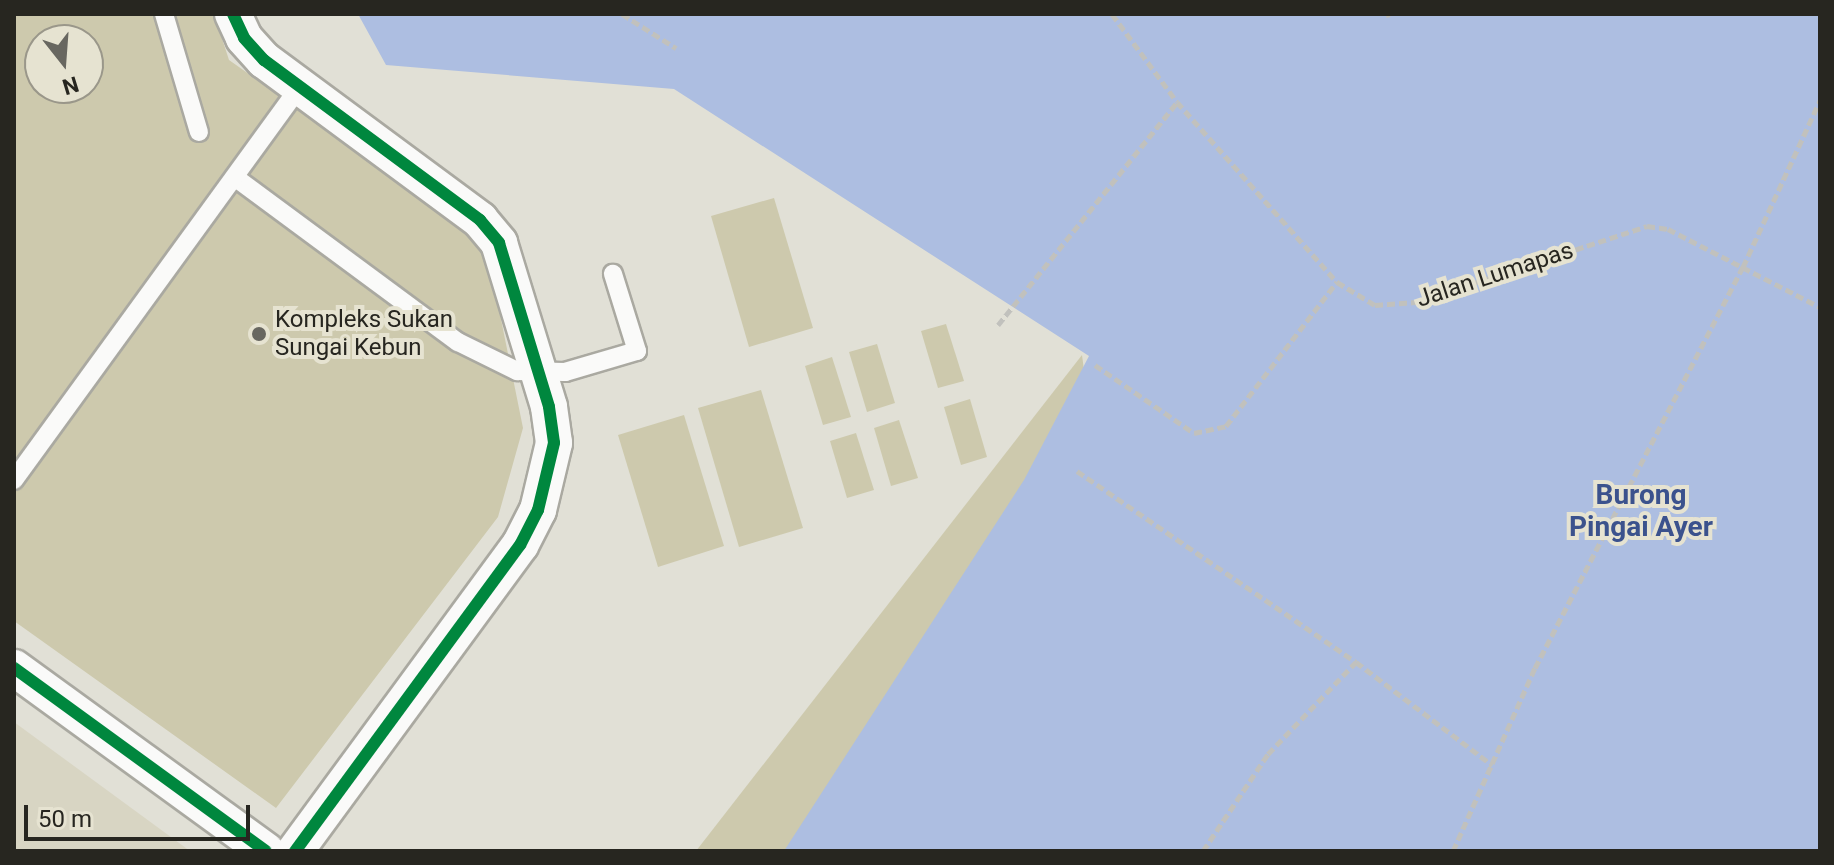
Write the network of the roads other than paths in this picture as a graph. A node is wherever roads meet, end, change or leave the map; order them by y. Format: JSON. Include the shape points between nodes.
{"nodes":[{"id":1,"x":164,"y":14,"type":"edge"},
{"id":2,"x":233,"y":14,"type":"edge"},
{"id":3,"x":300,"y":87,"type":"junction"},
{"id":4,"x":199,"y":132,"type":"dead end"},
{"id":5,"x":236,"y":178,"type":"junction"},
{"id":6,"x":613,"y":274,"type":"dead end"},
{"id":7,"x":540,"y":374,"type":"junction"},
{"id":8,"x":14,"y":480,"type":"edge"},
{"id":9,"x":14,"y":668,"type":"edge"},
{"id":10,"x":266,"y":851,"type":"edge"},
{"id":11,"x":295,"y":851,"type":"edge"}],
"edges":[{"from":1,"to":4,"type":"lane"},
{"from":2,"to":3,"type":"street","via":[[244,38]]},
{"from":3,"to":5,"type":"lane"},
{"from":3,"to":7,"type":"street","via":[[489,232],[511,274]]},
{"from":5,"to":7,"type":"lane","via":[[458,342],[517,371]]},
{"from":5,"to":8,"type":"lane"},
{"from":6,"to":7,"type":"lane","via":[[637,351]]},
{"from":7,"to":11,"type":"street","via":[[554,443],[549,476],[526,534]]},
{"from":9,"to":10,"type":"street"}]}
